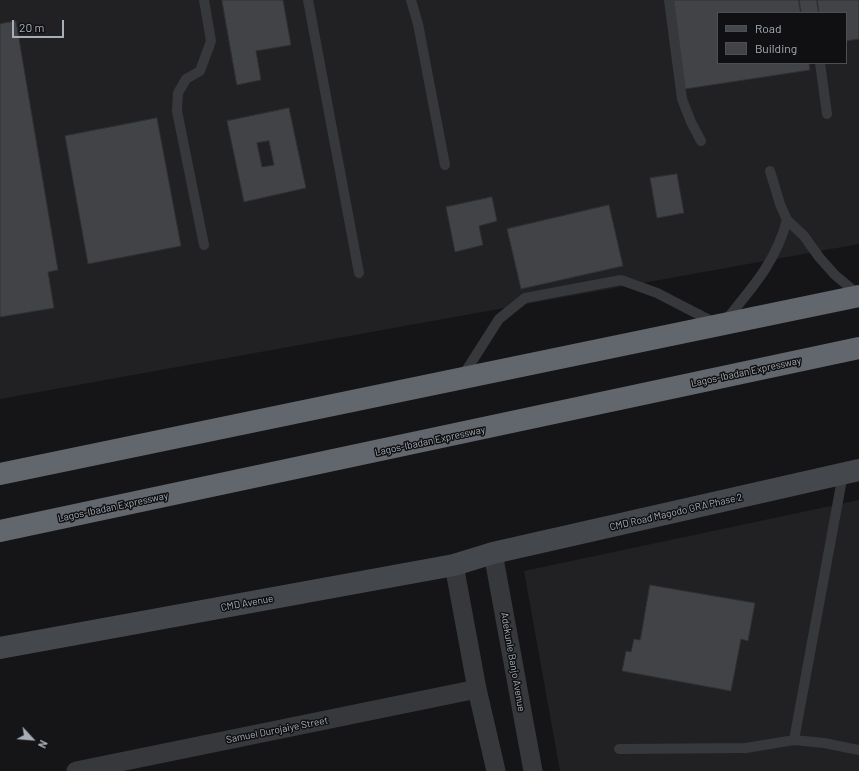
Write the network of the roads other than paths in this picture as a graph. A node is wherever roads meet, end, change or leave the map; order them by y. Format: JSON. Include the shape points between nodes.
{"nodes":[{"id":1,"x":204,"y":0,"type":"edge"},
{"id":2,"x":308,"y":0,"type":"edge"},
{"id":3,"x":411,"y":0,"type":"edge"},
{"id":4,"x":669,"y":0,"type":"edge"},
{"id":5,"x":820,"y":64,"type":"edge"},
{"id":6,"x":827,"y":114,"type":"dead end"},
{"id":7,"x":701,"y":142,"type":"dead end"},
{"id":8,"x":445,"y":164,"type":"dead end"},
{"id":9,"x":770,"y":171,"type":"dead end"},
{"id":10,"x":787,"y":220,"type":"junction"},
{"id":11,"x":204,"y":245,"type":"dead end"},
{"id":12,"x":359,"y":273,"type":"dead end"},
{"id":13,"x":859,"y":296,"type":"edge"},
{"id":14,"x":721,"y":326,"type":"junction"},
{"id":15,"x":859,"y":348,"type":"edge"},
{"id":16,"x":459,"y":381,"type":"junction"},
{"id":17,"x":851,"y":472,"type":"edge"},
{"id":18,"x":0,"y":474,"type":"edge"},
{"id":19,"x":0,"y":531,"type":"edge"},
{"id":20,"x":493,"y":553,"type":"junction"},
{"id":21,"x":454,"y":565,"type":"junction"},
{"id":22,"x":0,"y":648,"type":"edge"},
{"id":23,"x":477,"y":689,"type":"junction"},
{"id":24,"x":794,"y":740,"type":"junction"},
{"id":25,"x":619,"y":750,"type":"dead end"},
{"id":26,"x":859,"y":750,"type":"edge"},
{"id":27,"x":76,"y":771,"type":"edge"},
{"id":28,"x":496,"y":771,"type":"edge"},
{"id":29,"x":533,"y":771,"type":"edge"}],
"edges":[{"from":1,"to":11,"type":"lane","via":[[210,41],[208,53],[200,71],[186,79],[178,93],[177,111]]},
{"from":2,"to":12,"type":"lane"},
{"from":3,"to":8,"type":"lane"},
{"from":4,"to":7,"type":"lane","via":[[682,99]]},
{"from":5,"to":6,"type":"lane"},
{"from":9,"to":10,"type":"lane"},
{"from":10,"to":13,"type":"lane","via":[[804,236],[835,275]]},
{"from":10,"to":14,"type":"lane","via":[[782,240],[766,270]]},
{"from":13,"to":14,"type":"highway"},
{"from":14,"to":16,"type":"highway"},
{"from":14,"to":16,"type":"lane","via":[[656,293],[621,280],[525,298],[500,319]]},
{"from":15,"to":19,"type":"highway","name":"Lagos-Ibadan Expressway"},
{"from":16,"to":18,"type":"highway"},
{"from":17,"to":20,"type":"street","name":"CMD Road Magodo GRA Phase 2"},
{"from":17,"to":24,"type":"lane"},
{"from":20,"to":21,"type":"street","name":"CMD Avenue"},
{"from":20,"to":29,"type":"street","name":"Adekunle Banjo Avenue"},
{"from":21,"to":22,"type":"street","name":"CMD Avenue"},
{"from":21,"to":23,"type":"street"},
{"from":23,"to":27,"type":"street","name":"Samuel Durojaiye Street"},
{"from":23,"to":28,"type":"street"},
{"from":24,"to":25,"type":"lane","via":[[746,748]]},
{"from":24,"to":26,"type":"lane"}]}
